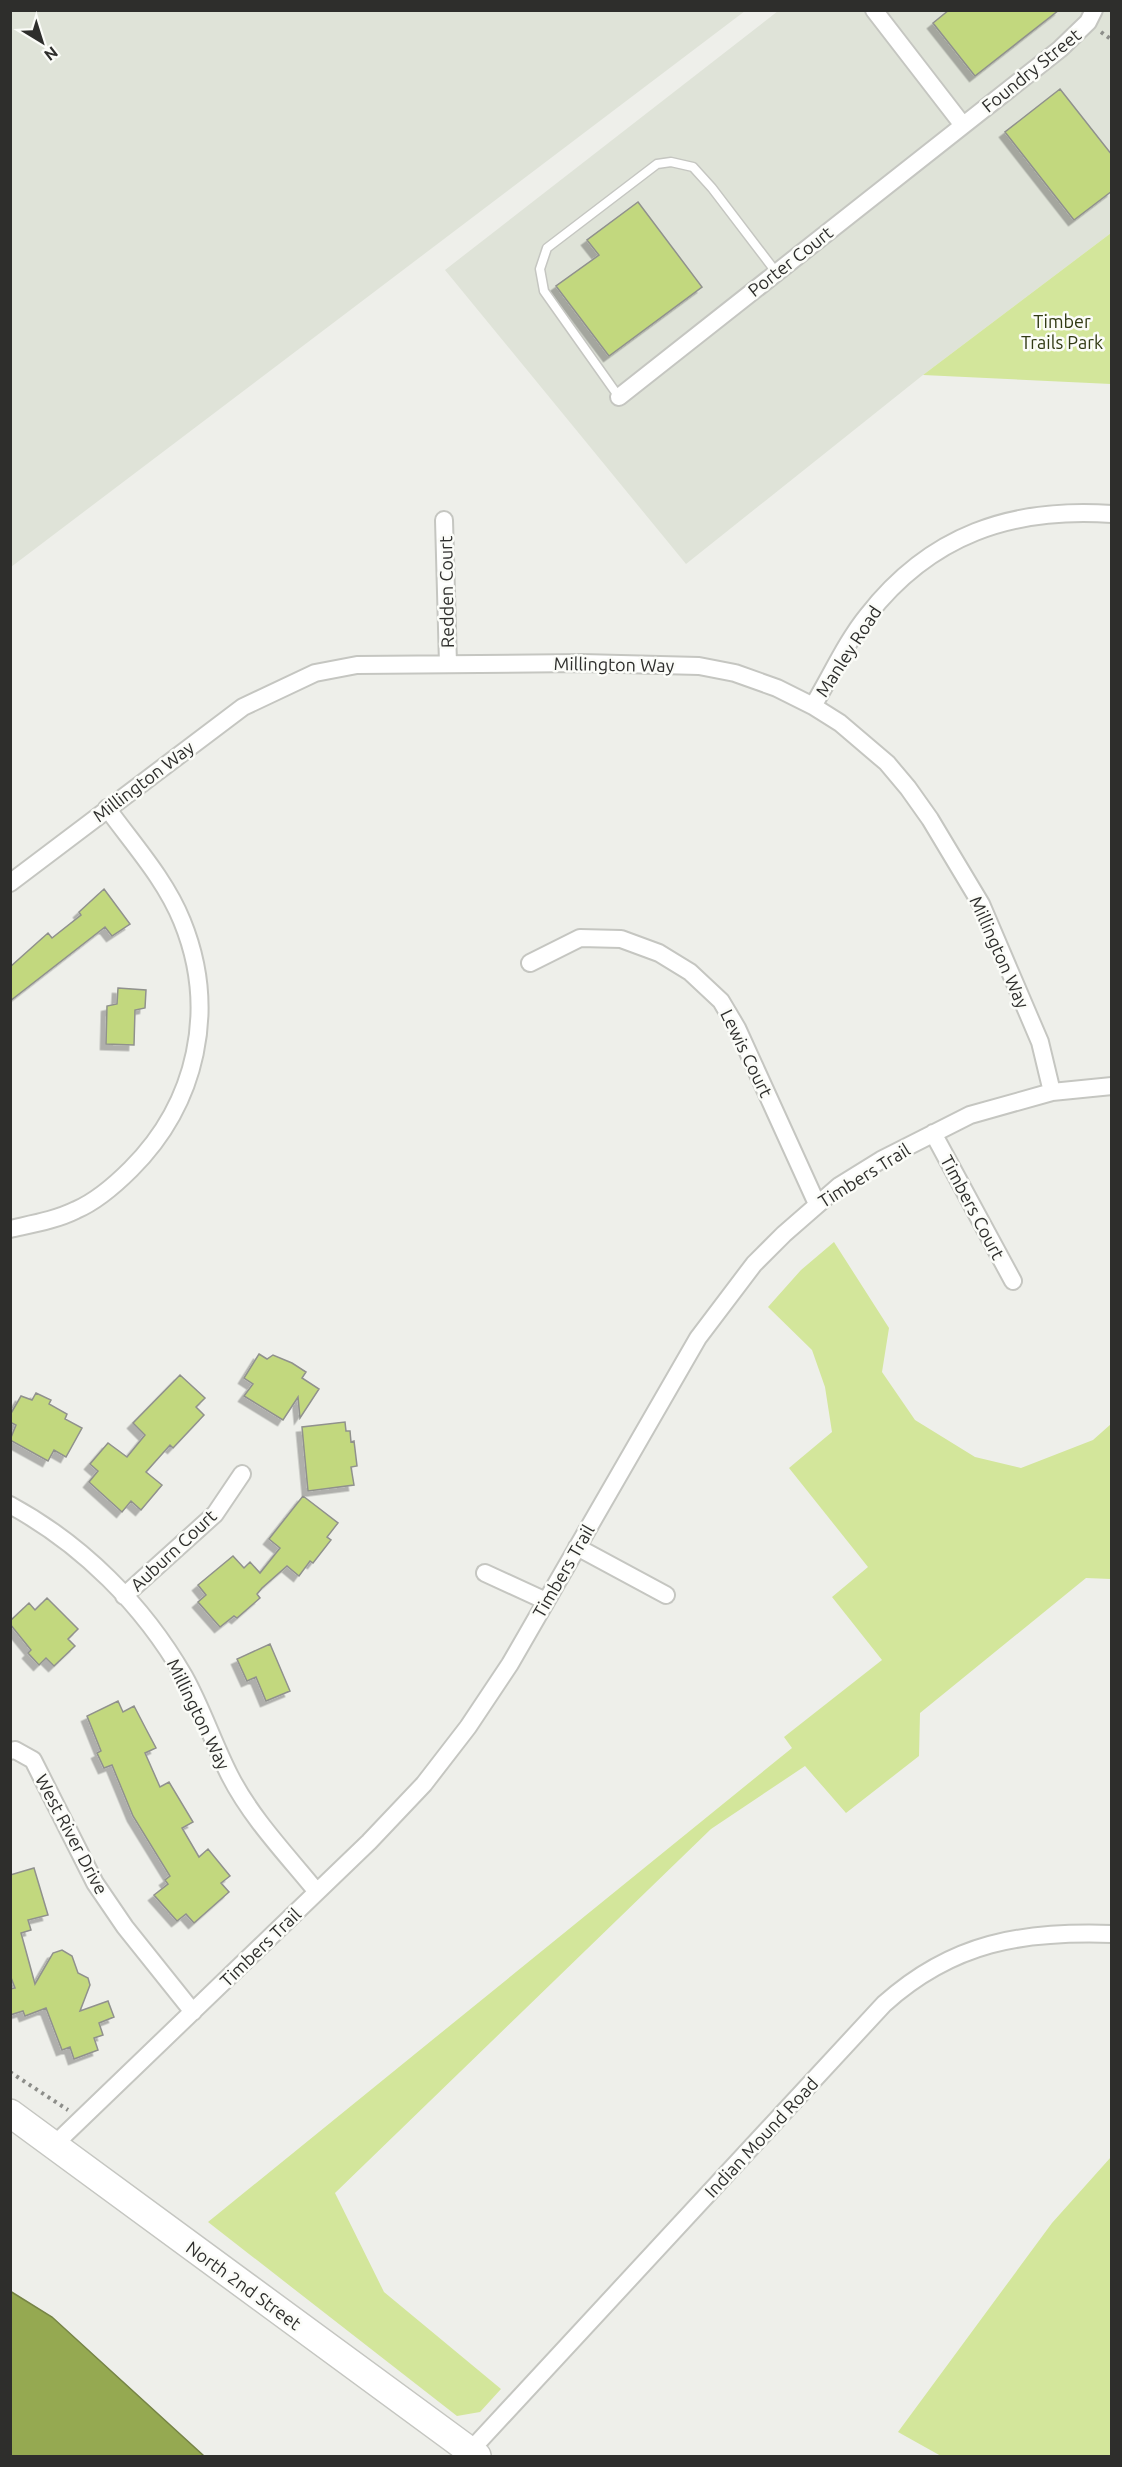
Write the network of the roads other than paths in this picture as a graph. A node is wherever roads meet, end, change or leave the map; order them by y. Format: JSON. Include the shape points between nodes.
{"nodes":[{"id":1,"x":1094,"y":10,"type":"edge"},
{"id":2,"x":882,"y":13,"type":"edge"},
{"id":3,"x":962,"y":124,"type":"junction"},
{"id":4,"x":776,"y":272,"type":"junction"},
{"id":5,"x":619,"y":397,"type":"joint"},
{"id":6,"x":1112,"y":514,"type":"edge"},
{"id":7,"x":444,"y":520,"type":"dead end"},
{"id":8,"x":448,"y":664,"type":"junction"},
{"id":9,"x":813,"y":706,"type":"junction"},
{"id":10,"x":106,"y":808,"type":"junction"},
{"id":11,"x":10,"y":883,"type":"edge"},
{"id":12,"x":530,"y":963,"type":"dead end"},
{"id":13,"x":1112,"y":1086,"type":"edge"},
{"id":14,"x":1052,"y":1092,"type":"junction"},
{"id":15,"x":933,"y":1133,"type":"junction"},
{"id":16,"x":817,"y":1204,"type":"junction"},
{"id":17,"x":10,"y":1229,"type":"edge"},
{"id":18,"x":1013,"y":1281,"type":"dead end"},
{"id":19,"x":242,"y":1474,"type":"dead end"},
{"id":20,"x":10,"y":1505,"type":"edge"},
{"id":21,"x":577,"y":1547,"type":"junction"},
{"id":22,"x":485,"y":1573,"type":"dead end"},
{"id":23,"x":666,"y":1595,"type":"dead end"},
{"id":24,"x":124,"y":1596,"type":"junction"},
{"id":25,"x":546,"y":1601,"type":"junction"},
{"id":26,"x":10,"y":1751,"type":"edge"},
{"id":27,"x":317,"y":1892,"type":"junction"},
{"id":28,"x":1112,"y":1934,"type":"edge"},
{"id":29,"x":193,"y":2012,"type":"junction"},
{"id":30,"x":10,"y":2113,"type":"edge"},
{"id":31,"x":54,"y":2145,"type":"junction"},
{"id":32,"x":474,"y":2454,"type":"edge"}],
"edges":[{"from":1,"to":3,"type":"street","name":"Foundry Street","via":[[1088,22],[1060,50]]},
{"from":2,"to":3,"type":"street"},
{"from":3,"to":4,"type":"street","name":"Porter Court"},
{"from":4,"to":5,"type":"street","name":"Porter Court"},
{"from":4,"to":5,"type":"lane","via":[[693,167],[671,162],[657,164],[547,248],[540,269],[544,291]]},
{"from":6,"to":9,"type":"street","name":"Manley Road","via":[[1038,515],[996,522],[954,540],[894,585],[866,617]]},
{"from":7,"to":8,"type":"street","name":"Redden Court"},
{"from":8,"to":9,"type":"street","name":"Millington Way","via":[[699,666],[735,673]]},
{"from":8,"to":10,"type":"street","name":"Millington Way","via":[[357,665],[315,673],[243,707]]},
{"from":9,"to":14,"type":"street","name":"Millington Way","via":[[840,723],[887,764],[930,819],[985,914],[1040,1042]]},
{"from":10,"to":11,"type":"street","name":"Millington Way"},
{"from":10,"to":17,"type":"street","via":[[159,878],[182,921],[198,969],[200,1021],[193,1066],[178,1109],[148,1152],[113,1187],[77,1210]]},
{"from":12,"to":16,"type":"street","name":"Lewis Court","via":[[580,938],[621,939],[659,952],[690,972],[721,1001],[737,1028]]},
{"from":13,"to":14,"type":"street","name":"Timbers Trail"},
{"from":14,"to":15,"type":"street","name":"Timbers Trail","via":[[970,1115]]},
{"from":15,"to":16,"type":"street","name":"Timbers Trail","via":[[880,1160]]},
{"from":15,"to":18,"type":"street","name":"Timbers Court"},
{"from":16,"to":21,"type":"street","name":"Timbers Trail","via":[[754,1264],[724,1300]]},
{"from":19,"to":24,"type":"street","name":"Auburn Court","via":[[215,1514]]},
{"from":20,"to":24,"type":"street","name":"Millington Way","via":[[48,1525]]},
{"from":21,"to":23,"type":"street"},
{"from":21,"to":25,"type":"street","name":"Timbers Trail"},
{"from":22,"to":25,"type":"street"},
{"from":24,"to":27,"type":"street","name":"Millington Way","via":[[184,1677],[246,1803]]},
{"from":25,"to":27,"type":"street","name":"Timbers Trail","via":[[468,1727],[424,1784]]},
{"from":26,"to":29,"type":"street","name":"West River Drive","via":[[33,1760],[94,1884]]},
{"from":27,"to":29,"type":"street","name":"Timbers Trail"},
{"from":28,"to":32,"type":"street","name":"Indian Mound Road","via":[[1014,1937],[955,1955],[909,1982],[884,2004]]},
{"from":29,"to":31,"type":"street","name":"Timbers Trail"},
{"from":30,"to":31,"type":"main road","name":"North 2nd Street"},
{"from":31,"to":32,"type":"main road","name":"North 2nd Street"}]}
